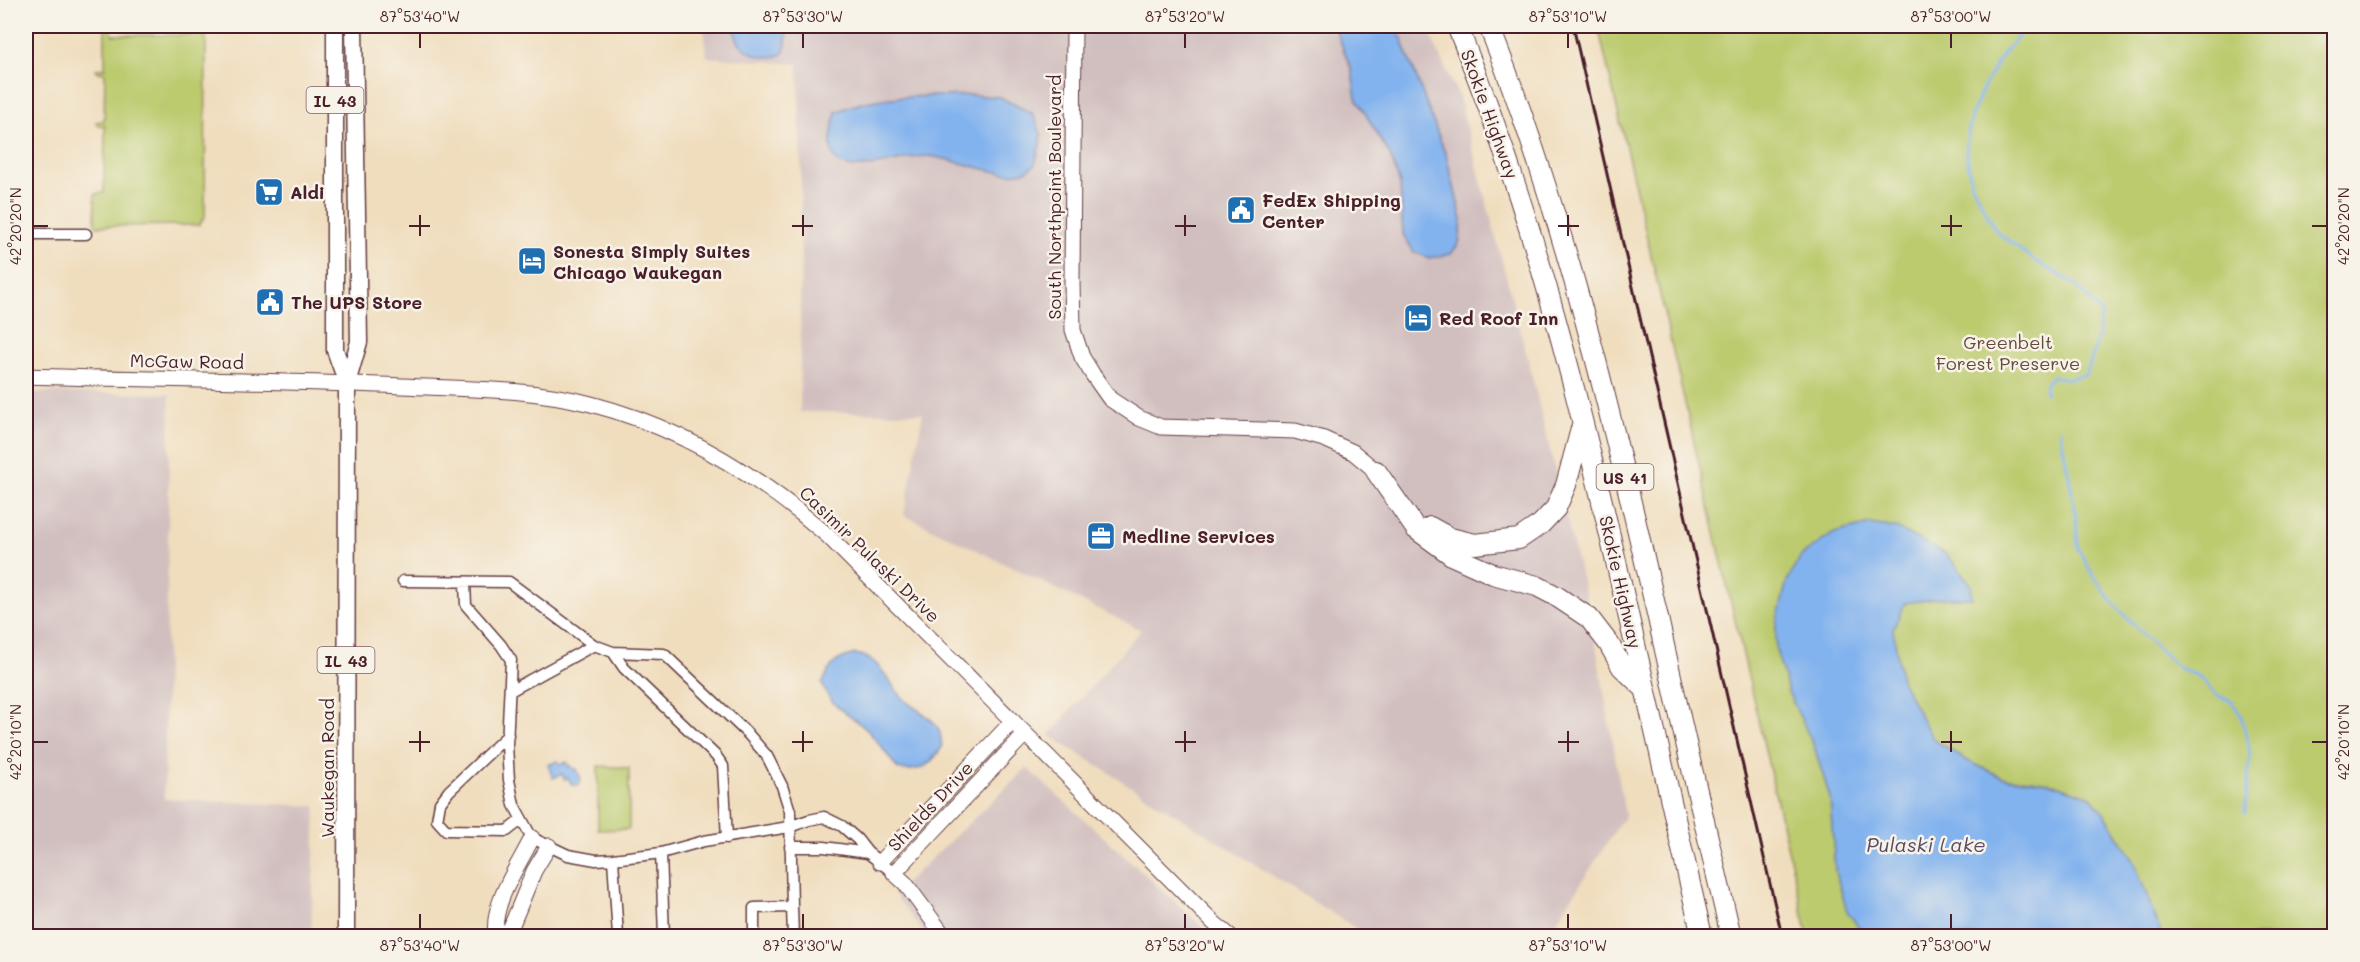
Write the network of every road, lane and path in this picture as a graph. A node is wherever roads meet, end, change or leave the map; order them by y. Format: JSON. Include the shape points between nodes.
{"nodes":[{"id":1,"x":335,"y":26,"type":"edge"},
{"id":2,"x":354,"y":26,"type":"edge"},
{"id":3,"x":1074,"y":26,"type":"edge"},
{"id":4,"x":1457,"y":26,"type":"edge"},
{"id":5,"x":1489,"y":26,"type":"edge"},
{"id":6,"x":26,"y":234,"type":"edge"},
{"id":7,"x":86,"y":234,"type":"dead end"},
{"id":8,"x":26,"y":376,"type":"edge"},
{"id":9,"x":347,"y":383,"type":"junction"},
{"id":10,"x":1584,"y":421,"type":"junction"},
{"id":11,"x":1376,"y":471,"type":"junction"},
{"id":12,"x":403,"y":581,"type":"dead end"},
{"id":13,"x":465,"y":583,"type":"junction"},
{"id":14,"x":594,"y":645,"type":"junction"},
{"id":15,"x":613,"y":652,"type":"junction"},
{"id":16,"x":1645,"y":689,"type":"junction"},
{"id":17,"x":510,"y":691,"type":"junction"},
{"id":18,"x":1013,"y":721,"type":"junction"},
{"id":19,"x":1025,"y":734,"type":"junction"},
{"id":20,"x":508,"y":735,"type":"junction"},
{"id":21,"x":521,"y":820,"type":"junction"},
{"id":22,"x":789,"y":827,"type":"junction"},
{"id":23,"x":532,"y":838,"type":"junction"},
{"id":24,"x":727,"y":838,"type":"junction"},
{"id":25,"x":549,"y":846,"type":"junction"},
{"id":26,"x":790,"y":847,"type":"junction"},
{"id":27,"x":661,"y":853,"type":"junction"},
{"id":28,"x":868,"y":853,"type":"junction"},
{"id":29,"x":613,"y":859,"type":"junction"},
{"id":30,"x":880,"y":862,"type":"junction"},
{"id":31,"x":894,"y":873,"type":"junction"},
{"id":32,"x":792,"y":907,"type":"junction"},
{"id":33,"x":499,"y":908,"type":"junction"},
{"id":34,"x":516,"y":915,"type":"junction"},
{"id":35,"x":346,"y":936,"type":"edge"},
{"id":36,"x":496,"y":936,"type":"edge"},
{"id":37,"x":504,"y":936,"type":"edge"},
{"id":38,"x":618,"y":936,"type":"edge"},
{"id":39,"x":664,"y":936,"type":"edge"},
{"id":40,"x":754,"y":936,"type":"edge"},
{"id":41,"x":793,"y":936,"type":"edge"},
{"id":42,"x":944,"y":936,"type":"edge"},
{"id":43,"x":1230,"y":936,"type":"edge"},
{"id":44,"x":1702,"y":936,"type":"edge"},
{"id":45,"x":1731,"y":936,"type":"edge"}],
"edges":[{"from":1,"to":9,"type":"main road","name":"Waukegan Road","number":"IL 43","via":[[335,350]]},
{"from":2,"to":9,"type":"main road","name":"Waukegan Road","number":"IL 43","via":[[359,342]]},
{"from":3,"to":11,"type":"street","name":"South Northpoint Boulevard","via":[[1073,330],[1093,375],[1110,399],[1161,427],[1295,431],[1353,452]]},
{"from":4,"to":10,"type":"highway","name":"Skokie Highway","number":"US 41","via":[[1521,201]]},
{"from":5,"to":45,"type":"highway","name":"Skokie Highway","number":"US 41","via":[[1549,194],[1589,329]]},
{"from":6,"to":7,"type":"street"},
{"from":8,"to":9,"type":"street","name":"McGaw Road"},
{"from":9,"to":18,"type":"street","name":"Casimir Pulaski Drive","via":[[532,394],[591,404],[697,443],[805,516]]},
{"from":9,"to":35,"type":"main road","name":"Waukegan Road","number":"IL 43"},
{"from":10,"to":11,"type":"highway","via":[[1556,508],[1519,539],[1475,544],[1450,538],[1430,527]]},
{"from":10,"to":16,"type":"highway","name":"Skokie Highway","number":"US 41"},
{"from":11,"to":16,"type":"highway","via":[[1416,529],[1453,556],[1493,574],[1537,586],[1589,618],[1622,667]]},
{"from":12,"to":13,"type":"street"},
{"from":13,"to":14,"type":"street","via":[[509,582]]},
{"from":13,"to":17,"type":"street","via":[[466,605],[511,660]]},
{"from":14,"to":15,"type":"street"},
{"from":14,"to":17,"type":"street"},
{"from":15,"to":22,"type":"street","via":[[664,654],[748,734],[766,756],[782,786],[790,811]]},
{"from":15,"to":24,"type":"street","via":[[624,668],[723,766]]},
{"from":16,"to":44,"type":"highway","name":"Skokie Highway","number":"US 41"},
{"from":17,"to":20,"type":"street"},
{"from":18,"to":19,"type":"street","name":"Casimir Pulaski Drive"},
{"from":18,"to":30,"type":"street","name":"Shields Drive"},
{"from":19,"to":31,"type":"street","name":"Shields Drive"},
{"from":19,"to":43,"type":"street","name":"Casimir Pulaski Drive"},
{"from":20,"to":21,"type":"street","via":[[509,780]]},
{"from":20,"to":21,"type":"street","via":[[449,791],[437,820],[446,830],[507,831]]},
{"from":21,"to":23,"type":"street"},
{"from":22,"to":24,"type":"street"},
{"from":22,"to":26,"type":"street"},
{"from":22,"to":28,"type":"street","via":[[824,817],[842,826]]},
{"from":23,"to":25,"type":"street"},
{"from":23,"to":33,"type":"street"},
{"from":24,"to":27,"type":"street"},
{"from":25,"to":29,"type":"street","via":[[568,855]]},
{"from":25,"to":34,"type":"street"},
{"from":26,"to":28,"type":"street"},
{"from":26,"to":32,"type":"street"},
{"from":27,"to":29,"type":"street"},
{"from":27,"to":39,"type":"street"},
{"from":28,"to":30,"type":"street"},
{"from":29,"to":38,"type":"street"},
{"from":30,"to":31,"type":"street"},
{"from":31,"to":42,"type":"street","name":"Shields Drive"},
{"from":32,"to":40,"type":"street","via":[[754,908]]},
{"from":32,"to":41,"type":"street"},
{"from":33,"to":34,"type":"street"},
{"from":33,"to":36,"type":"street","via":[[494,925]]},
{"from":34,"to":37,"type":"street"}]}
